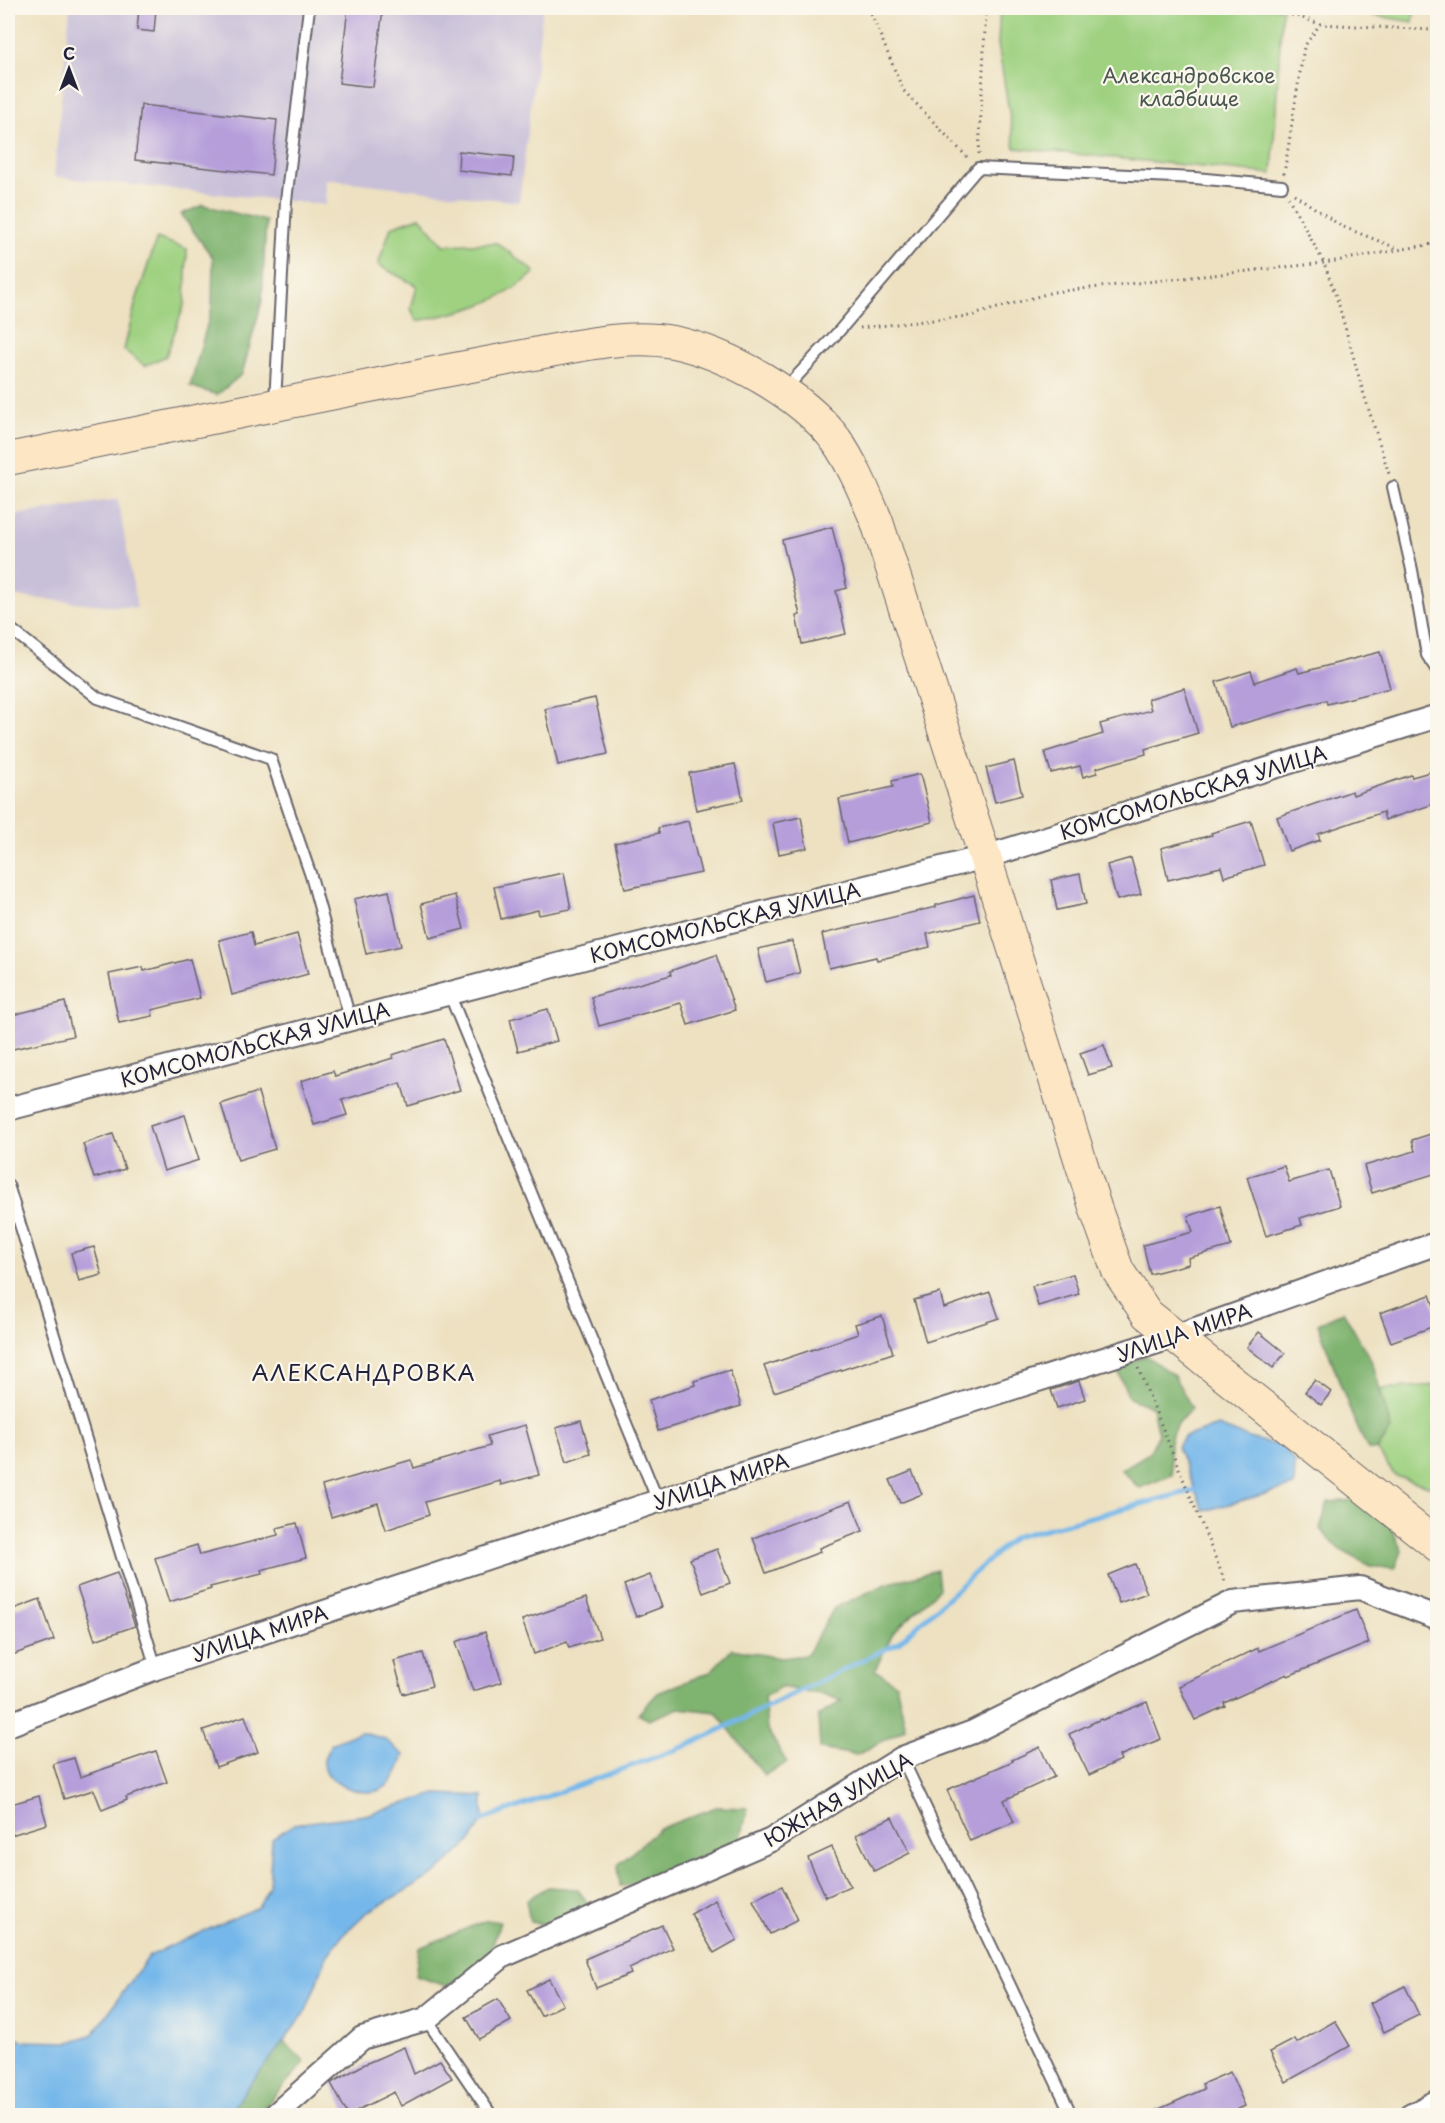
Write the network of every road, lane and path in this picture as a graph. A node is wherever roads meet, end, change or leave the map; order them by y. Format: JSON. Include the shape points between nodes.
{"nodes":[{"id":1,"x":309,"y":8,"type":"edge"},
{"id":2,"x":869,"y":8,"type":"edge"},
{"id":3,"x":986,"y":8,"type":"edge"},
{"id":4,"x":1256,"y":8,"type":"edge"},
{"id":5,"x":1437,"y":22,"type":"edge"},
{"id":6,"x":1320,"y":24,"type":"junction"},
{"id":7,"x":978,"y":168,"type":"junction"},
{"id":8,"x":1282,"y":186,"type":"junction"},
{"id":9,"x":1437,"y":243,"type":"edge"},
{"id":10,"x":1400,"y":250,"type":"junction"},
{"id":11,"x":1324,"y":263,"type":"junction"},
{"id":12,"x":840,"y":330,"type":"junction"},
{"id":13,"x":782,"y":392,"type":"junction"},
{"id":14,"x":274,"y":405,"type":"junction"},
{"id":15,"x":8,"y":459,"type":"edge"},
{"id":16,"x":1393,"y":487,"type":"joint"},
{"id":17,"x":8,"y":627,"type":"edge"},
{"id":18,"x":1437,"y":672,"type":"edge"},
{"id":19,"x":1437,"y":716,"type":"edge"},
{"id":20,"x":985,"y":857,"type":"junction"},
{"id":21,"x":449,"y":993,"type":"junction"},
{"id":22,"x":350,"y":1019,"type":"junction"},
{"id":23,"x":8,"y":1109,"type":"edge"},
{"id":24,"x":8,"y":1185,"type":"edge"},
{"id":25,"x":1437,"y":1243,"type":"edge"},
{"id":26,"x":1173,"y":1336,"type":"junction"},
{"id":27,"x":1131,"y":1350,"type":"junction"},
{"id":28,"x":658,"y":1501,"type":"junction"},
{"id":29,"x":1437,"y":1546,"type":"edge"},
{"id":30,"x":1233,"y":1602,"type":"junction"},
{"id":31,"x":1437,"y":1618,"type":"edge"},
{"id":32,"x":156,"y":1668,"type":"junction"},
{"id":33,"x":8,"y":1725,"type":"edge"},
{"id":34,"x":902,"y":1758,"type":"junction"},
{"id":35,"x":426,"y":2019,"type":"junction"},
{"id":36,"x":1437,"y":2101,"type":"edge"},
{"id":37,"x":274,"y":2115,"type":"edge"},
{"id":38,"x":492,"y":2115,"type":"edge"},
{"id":39,"x":1072,"y":2115,"type":"edge"},
{"id":40,"x":1410,"y":2115,"type":"edge"},
{"id":41,"x":1436,"y":2115,"type":"edge"}],
"edges":[{"from":1,"to":14,"type":"lane","via":[[286,201]]},
{"from":2,"to":7,"type":"path","via":[[903,90]]},
{"from":3,"to":7,"type":"path"},
{"from":4,"to":6,"type":"path"},
{"from":5,"to":6,"type":"path","via":[[1430,30]]},
{"from":6,"to":8,"type":"path","via":[[1304,47]]},
{"from":7,"to":8,"type":"lane"},
{"from":7,"to":12,"type":"lane"},
{"from":8,"to":10,"type":"path","via":[[1341,226]]},
{"from":8,"to":11,"type":"path"},
{"from":9,"to":10,"type":"path"},
{"from":10,"to":11,"type":"path"},
{"from":11,"to":12,"type":"path","via":[[1053,292],[970,316]]},
{"from":11,"to":16,"type":"path"},
{"from":12,"to":13,"type":"lane"},
{"from":13,"to":14,"type":"main road","via":[[707,351],[671,342],[637,340],[584,344]]},
{"from":13,"to":20,"type":"main road","via":[[835,439],[856,472],[877,522]]},
{"from":14,"to":15,"type":"main road"},
{"from":16,"to":18,"type":"lane","via":[[1427,655]]},
{"from":17,"to":22,"type":"lane","via":[[98,698],[271,759],[311,876]]},
{"from":19,"to":20,"type":"street","name":"КОМСОМОЛЬСКАЯ УЛИЦА"},
{"from":20,"to":21,"type":"street","name":"КОМСОМОЛЬСКАЯ УЛИЦА"},
{"from":20,"to":26,"type":"main road","via":[[1118,1272],[1147,1314]]},
{"from":21,"to":22,"type":"street","name":"КОМСОМОЛЬСКАЯ УЛИЦА"},
{"from":21,"to":28,"type":"lane"},
{"from":22,"to":23,"type":"street","name":"КОМСОМОЛЬСКАЯ УЛИЦА"},
{"from":24,"to":32,"type":"lane"},
{"from":25,"to":26,"type":"street","name":"УЛИЦА МИРА"},
{"from":26,"to":27,"type":"street","name":"УЛИЦА МИРА"},
{"from":26,"to":29,"type":"main road"},
{"from":27,"to":28,"type":"street","name":"УЛИЦА МИРА"},
{"from":27,"to":30,"type":"path"},
{"from":28,"to":32,"type":"street","name":"УЛИЦА МИРА"},
{"from":30,"to":31,"type":"street","name":"ЮЖНАЯ УЛИЦА","via":[[1360,1588]]},
{"from":30,"to":34,"type":"street","name":"ЮЖНАЯ УЛИЦА","via":[[973,1732]]},
{"from":32,"to":33,"type":"street","name":"УЛИЦА МИРА"},
{"from":34,"to":35,"type":"street","name":"ЮЖНАЯ УЛИЦА","via":[[771,1840],[503,1956]]},
{"from":34,"to":39,"type":"lane"},
{"from":35,"to":37,"type":"street","name":"ЮЖНАЯ УЛИЦА","via":[[362,2038]]},
{"from":35,"to":38,"type":"lane"},
{"from":36,"to":40,"type":"street"},
{"from":36,"to":41,"type":"street"}]}
